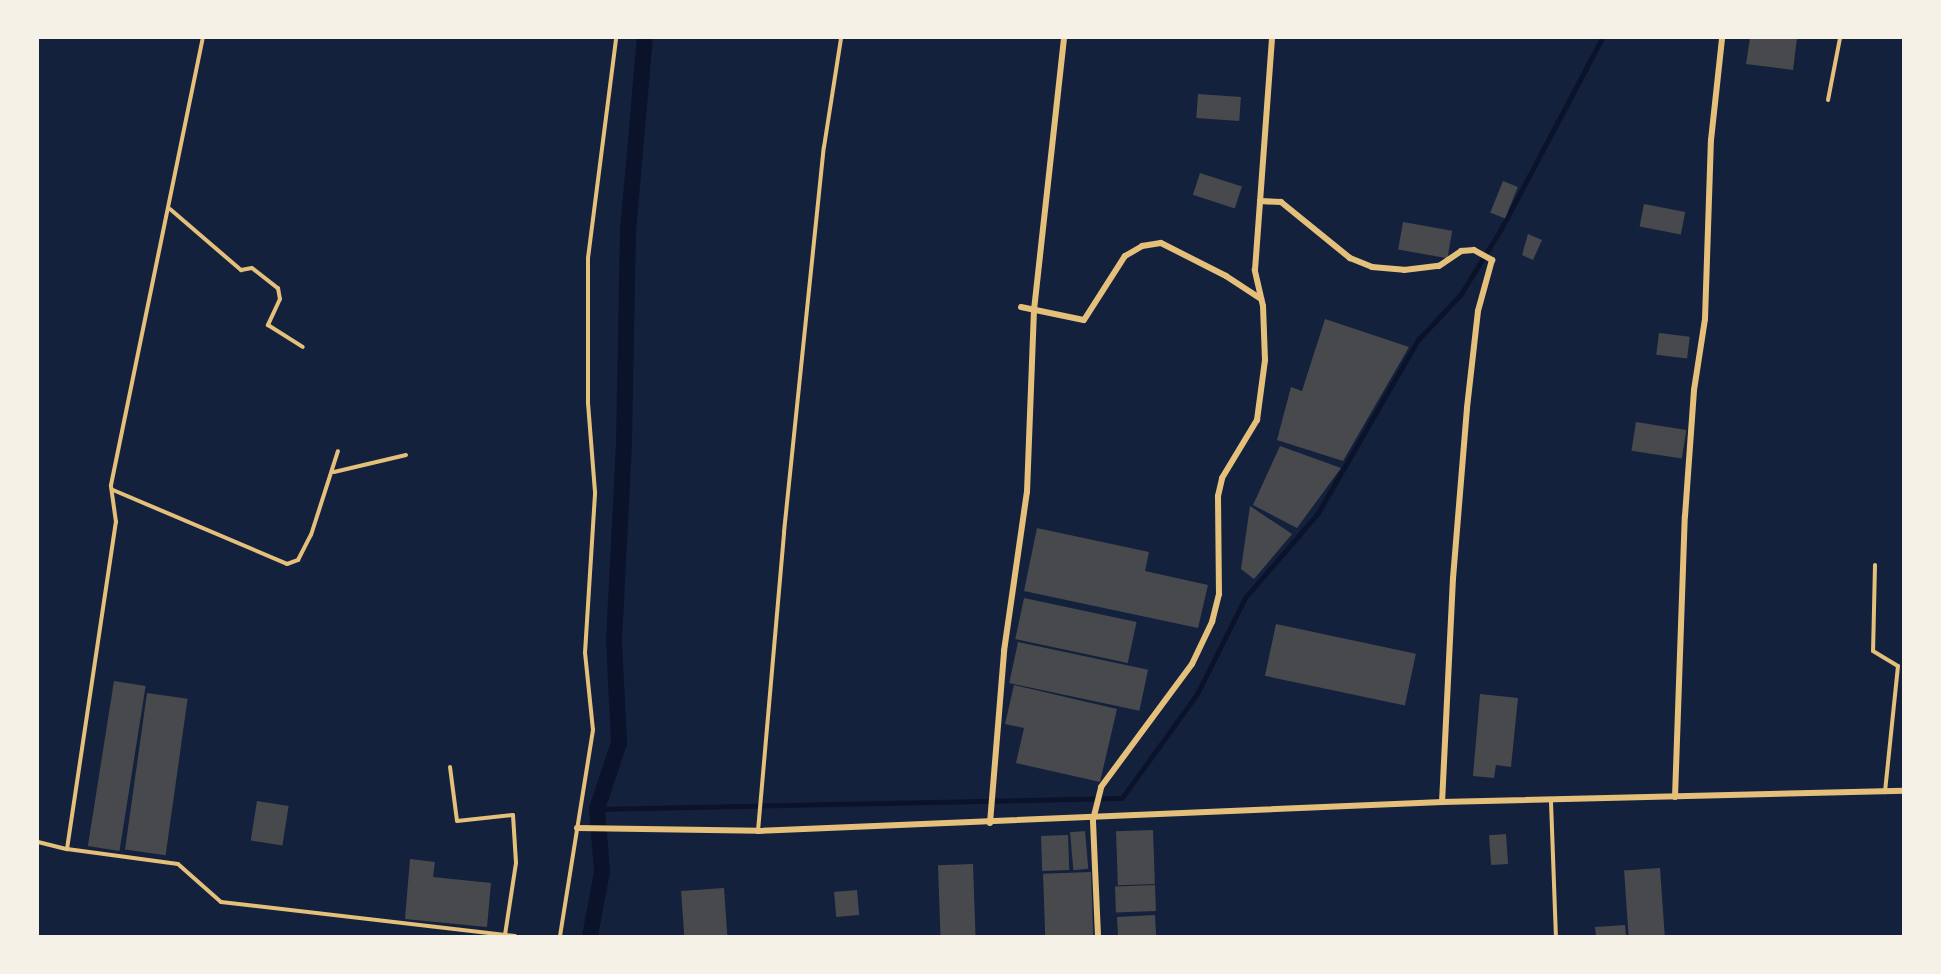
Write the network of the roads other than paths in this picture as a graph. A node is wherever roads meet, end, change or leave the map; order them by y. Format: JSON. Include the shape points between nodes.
{"nodes":[{"id":1,"x":203,"y":38,"type":"edge"},
{"id":2,"x":616,"y":38,"type":"edge"},
{"id":3,"x":841,"y":38,"type":"edge"},
{"id":4,"x":1064,"y":38,"type":"edge"},
{"id":5,"x":1272,"y":38,"type":"edge"},
{"id":6,"x":1722,"y":38,"type":"edge"},
{"id":7,"x":1840,"y":38,"type":"edge"},
{"id":8,"x":1828,"y":100,"type":"dead end"},
{"id":9,"x":1260,"y":201,"type":"junction"},
{"id":10,"x":170,"y":209,"type":"junction"},
{"id":11,"x":1262,"y":299,"type":"junction"},
{"id":12,"x":1021,"y":307,"type":"dead end"},
{"id":13,"x":1034,"y":310,"type":"junction"},
{"id":14,"x":303,"y":347,"type":"dead end"},
{"id":15,"x":338,"y":451,"type":"dead end"},
{"id":16,"x":406,"y":455,"type":"dead end"},
{"id":17,"x":333,"y":472,"type":"junction"},
{"id":18,"x":112,"y":490,"type":"junction"},
{"id":19,"x":1875,"y":565,"type":"dead end"},
{"id":20,"x":450,"y":767,"type":"dead end"},
{"id":21,"x":1904,"y":791,"type":"edge"},
{"id":22,"x":1885,"y":793,"type":"junction"},
{"id":23,"x":1675,"y":797,"type":"junction"},
{"id":24,"x":1442,"y":802,"type":"junction"},
{"id":25,"x":1551,"y":802,"type":"junction"},
{"id":26,"x":1093,"y":820,"type":"junction"},
{"id":27,"x":990,"y":823,"type":"junction"},
{"id":28,"x":577,"y":828,"type":"junction"},
{"id":29,"x":758,"y":831,"type":"junction"},
{"id":30,"x":38,"y":842,"type":"edge"},
{"id":31,"x":67,"y":849,"type":"junction"},
{"id":32,"x":505,"y":935,"type":"junction"},
{"id":33,"x":515,"y":936,"type":"edge"},
{"id":34,"x":560,"y":936,"type":"edge"},
{"id":35,"x":1098,"y":936,"type":"edge"},
{"id":36,"x":1556,"y":936,"type":"edge"}],
"edges":[{"from":1,"to":10,"type":"lane"},
{"from":2,"to":28,"type":"lane","via":[[588,258],[588,404],[595,492],[585,653],[593,730]]},
{"from":3,"to":29,"type":"lane","via":[[824,147],[786,509]]},
{"from":4,"to":13,"type":"street"},
{"from":5,"to":9,"type":"street"},
{"from":6,"to":23,"type":"street","via":[[1711,140],[1705,319],[1694,390],[1685,516]]},
{"from":7,"to":8,"type":"lane"},
{"from":9,"to":11,"type":"street","via":[[1255,270]]},
{"from":9,"to":24,"type":"street","via":[[1281,202],[1350,258],[1372,267],[1404,270],[1438,266],[1461,251],[1474,250],[1492,260],[1478,311],[1467,408],[1453,578]]},
{"from":10,"to":14,"type":"lane","via":[[241,270],[258,271],[278,288],[280,299],[268,325]]},
{"from":10,"to":18,"type":"lane"},
{"from":11,"to":13,"type":"street","via":[[1189,255],[1161,243],[1142,246],[1125,256],[1084,320]]},
{"from":11,"to":26,"type":"street","via":[[1265,360],[1257,420],[1222,478],[1218,496],[1219,594],[1212,622],[1192,664],[1101,787]]},
{"from":12,"to":13,"type":"street"},
{"from":13,"to":27,"type":"street","via":[[1027,492],[1004,651]]},
{"from":15,"to":17,"type":"lane"},
{"from":16,"to":17,"type":"lane"},
{"from":17,"to":18,"type":"lane","via":[[311,535],[298,560],[286,564]]},
{"from":18,"to":31,"type":"lane","via":[[116,522]]},
{"from":19,"to":22,"type":"lane","via":[[1873,651],[1898,666]]},
{"from":20,"to":32,"type":"lane","via":[[457,821],[513,815],[516,863]]},
{"from":21,"to":22,"type":"street"},
{"from":22,"to":23,"type":"street"},
{"from":23,"to":25,"type":"street"},
{"from":24,"to":25,"type":"street"},
{"from":24,"to":26,"type":"street"},
{"from":25,"to":36,"type":"lane"},
{"from":26,"to":27,"type":"street"},
{"from":26,"to":35,"type":"street"},
{"from":27,"to":29,"type":"street"},
{"from":28,"to":29,"type":"street"},
{"from":28,"to":34,"type":"lane"},
{"from":30,"to":31,"type":"lane"},
{"from":31,"to":32,"type":"lane","via":[[178,864],[221,902]]},
{"from":32,"to":33,"type":"lane"}]}
